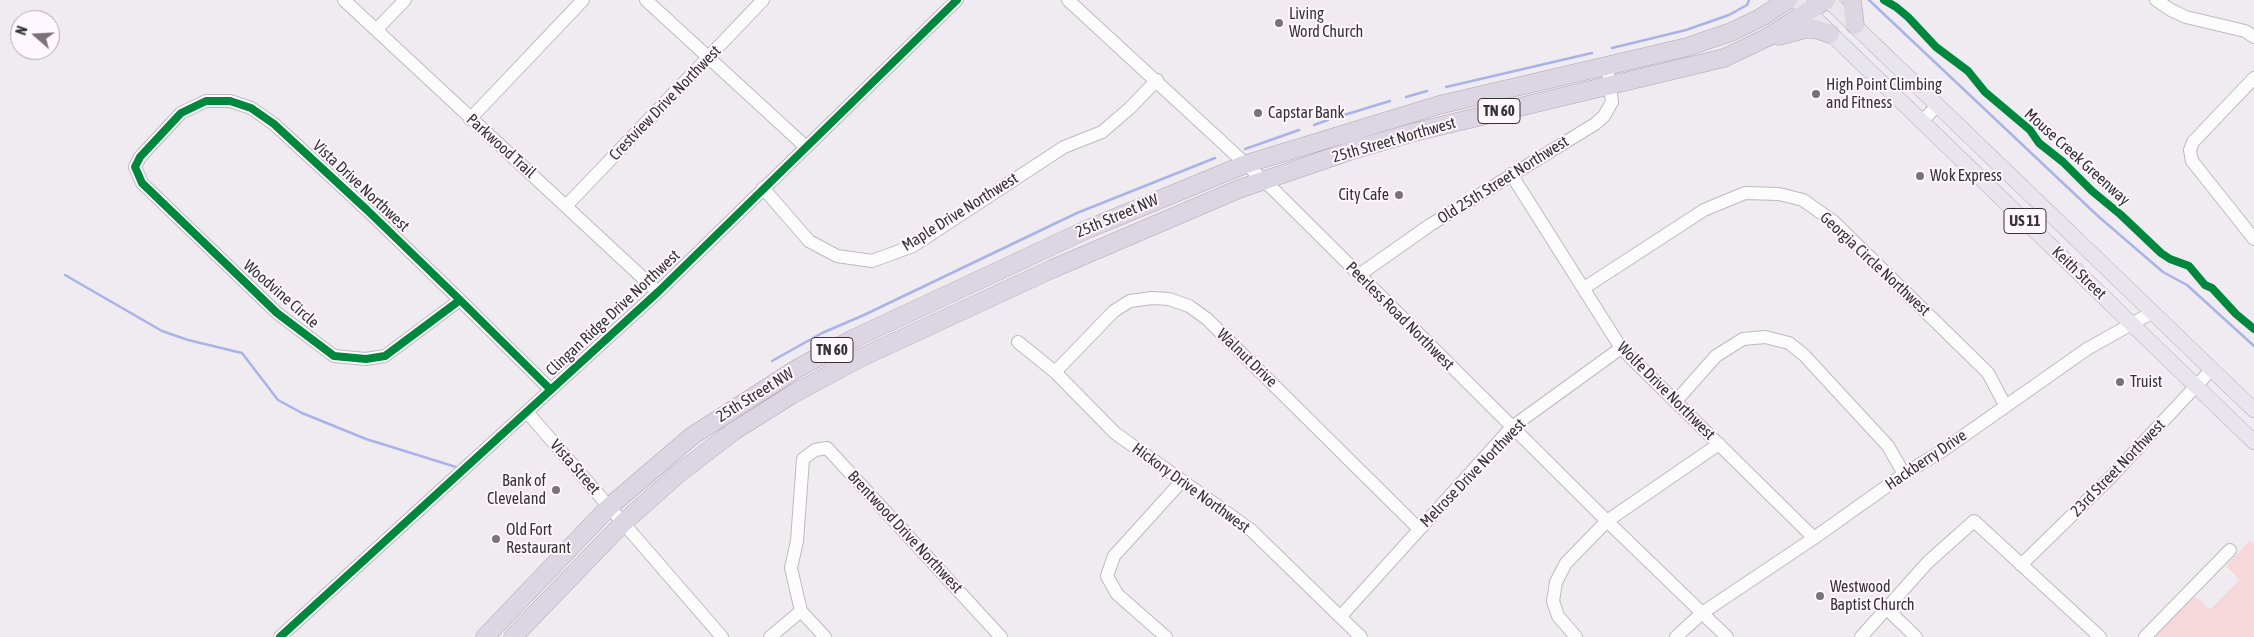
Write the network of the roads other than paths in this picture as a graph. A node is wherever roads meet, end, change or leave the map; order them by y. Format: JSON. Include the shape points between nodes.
{"nodes":[{"id":1,"x":344,"y":0,"type":"edge"},
{"id":2,"x":405,"y":0,"type":"edge"},
{"id":3,"x":583,"y":0,"type":"edge"},
{"id":4,"x":646,"y":0,"type":"edge"},
{"id":5,"x":762,"y":0,"type":"edge"},
{"id":6,"x":957,"y":0,"type":"edge"},
{"id":7,"x":1068,"y":0,"type":"edge"},
{"id":8,"x":1763,"y":0,"type":"edge"},
{"id":9,"x":1788,"y":0,"type":"edge"},
{"id":10,"x":1827,"y":0,"type":"edge"},
{"id":11,"x":1852,"y":0,"type":"edge"},
{"id":12,"x":2156,"y":0,"type":"edge"},
{"id":13,"x":1801,"y":6,"type":"edge"},
{"id":14,"x":1755,"y":20,"type":"junction"},
{"id":15,"x":1855,"y":25,"type":"junction"},
{"id":16,"x":376,"y":30,"type":"junction"},
{"id":17,"x":1830,"y":34,"type":"junction"},
{"id":18,"x":1768,"y":37,"type":"junction"},
{"id":19,"x":2254,"y":37,"type":"edge"},
{"id":20,"x":709,"y":58,"type":"junction"},
{"id":21,"x":1608,"y":65,"type":"junction"},
{"id":22,"x":2254,"y":78,"type":"edge"},
{"id":23,"x":1157,"y":80,"type":"junction"},
{"id":24,"x":1611,"y":86,"type":"junction"},
{"id":25,"x":1937,"y":106,"type":"junction"},
{"id":26,"x":470,"y":119,"type":"junction"},
{"id":27,"x":1921,"y":122,"type":"junction"},
{"id":28,"x":806,"y":147,"type":"junction"},
{"id":29,"x":1246,"y":164,"type":"junction"},
{"id":30,"x":135,"y":167,"type":"joint"},
{"id":31,"x":1511,"y":174,"type":"junction"},
{"id":32,"x":1264,"y":181,"type":"junction"},
{"id":33,"x":764,"y":188,"type":"junction"},
{"id":34,"x":2024,"y":189,"type":"junction"},
{"id":35,"x":566,"y":206,"type":"junction"},
{"id":36,"x":1133,"y":234,"type":"joint"},
{"id":37,"x":2042,"y":238,"type":"junction"},
{"id":38,"x":2254,"y":239,"type":"edge"},
{"id":39,"x":1359,"y":275,"type":"junction"},
{"id":40,"x":1584,"y":288,"type":"junction"},
{"id":41,"x":658,"y":292,"type":"junction"},
{"id":42,"x":460,"y":300,"type":"junction"},
{"id":43,"x":2153,"y":312,"type":"junction"},
{"id":44,"x":2133,"y":325,"type":"junction"},
{"id":45,"x":1018,"y":342,"type":"dead end"},
{"id":46,"x":1621,"y":348,"type":"junction"},
{"id":47,"x":2212,"y":369,"type":"junction"},
{"id":48,"x":1055,"y":372,"type":"junction"},
{"id":49,"x":2197,"y":386,"type":"junction"},
{"id":50,"x":551,"y":390,"type":"junction"},
{"id":51,"x":1676,"y":401,"type":"junction"},
{"id":52,"x":2006,"y":405,"type":"junction"},
{"id":53,"x":2254,"y":410,"type":"edge"},
{"id":54,"x":527,"y":412,"type":"junction"},
{"id":55,"x":1512,"y":426,"type":"junction"},
{"id":56,"x":2254,"y":442,"type":"edge"},
{"id":57,"x":1719,"y":444,"type":"junction"},
{"id":58,"x":1904,"y":474,"type":"junction"},
{"id":59,"x":1181,"y":482,"type":"junction"},
{"id":60,"x":609,"y":507,"type":"junction"},
{"id":61,"x":1607,"y":521,"type":"junction"},
{"id":62,"x":623,"y":523,"type":"junction"},
{"id":63,"x":1419,"y":529,"type":"junction"},
{"id":64,"x":1814,"y":538,"type":"junction"},
{"id":65,"x":2230,"y":550,"type":"dead end"},
{"id":66,"x":2021,"y":565,"type":"junction"},
{"id":67,"x":1886,"y":608,"type":"junction"},
{"id":68,"x":801,"y":611,"type":"junction"},
{"id":69,"x":1702,"y":612,"type":"junction"},
{"id":70,"x":1341,"y":616,"type":"junction"},
{"id":71,"x":284,"y":636,"type":"edge"},
{"id":72,"x":485,"y":637,"type":"edge"},
{"id":73,"x":513,"y":637,"type":"edge"},
{"id":74,"x":722,"y":637,"type":"edge"},
{"id":75,"x":770,"y":637,"type":"edge"},
{"id":76,"x":825,"y":637,"type":"edge"},
{"id":77,"x":1001,"y":637,"type":"edge"},
{"id":78,"x":1166,"y":637,"type":"edge"},
{"id":79,"x":1361,"y":637,"type":"edge"},
{"id":80,"x":1576,"y":637,"type":"edge"},
{"id":81,"x":1676,"y":637,"type":"edge"},
{"id":82,"x":1727,"y":637,"type":"edge"},
{"id":83,"x":1861,"y":637,"type":"edge"},
{"id":84,"x":1916,"y":637,"type":"edge"},
{"id":85,"x":2100,"y":637,"type":"edge"},
{"id":86,"x":2145,"y":637,"type":"edge"}],
"edges":[{"from":1,"to":16,"type":"street","name":"Parkwood Trail"},
{"from":2,"to":16,"type":"street"},
{"from":3,"to":26,"type":"street"},
{"from":4,"to":20,"type":"street"},
{"from":5,"to":20,"type":"street","name":"Crestview Drive Northwest"},
{"from":6,"to":28,"type":"street","name":"Clingan Ridge Drive Northwest"},
{"from":7,"to":23,"type":"street","name":"Peerless Road Northwest"},
{"from":8,"to":14,"type":"highway"},
{"from":9,"to":14,"type":"highway","name":"25th Street Northwest","number":"TN 60"},
{"from":10,"to":13,"type":"highway","name":"25th Street Northwest","number":"TN 60"},
{"from":10,"to":15,"type":"main road","name":"Keith Street","number":"US 11"},
{"from":11,"to":15,"type":"highway"},
{"from":12,"to":19,"type":"street","via":[[2178,14],[2245,31]]},
{"from":13,"to":17,"type":"main road","name":"Keith Street","number":"US 11"},
{"from":13,"to":18,"type":"highway","name":"25th Street Northwest","number":"TN 60"},
{"from":14,"to":21,"type":"highway","name":"25th Street Northwest","number":"TN 60","via":[[1687,47]]},
{"from":15,"to":25,"type":"main road","name":"Keith Street","number":"US 11"},
{"from":16,"to":26,"type":"street","name":"Parkwood Trail"},
{"from":17,"to":18,"type":"highway","via":[[1805,29]]},
{"from":17,"to":27,"type":"main road","name":"Keith Street","number":"US 11"},
{"from":18,"to":24,"type":"highway","name":"25th Street Northwest","number":"TN 60","via":[[1724,58]]},
{"from":20,"to":28,"type":"street"},
{"from":20,"to":35,"type":"street","name":"Crestview Drive Northwest"},
{"from":21,"to":24,"type":"street","name":"Old 25th Street Northwest"},
{"from":21,"to":29,"type":"highway","name":"25th Street Northwest","number":"TN 60","via":[[1440,105]]},
{"from":22,"to":38,"type":"street","via":[[2193,142],[2190,150],[2192,162]]},
{"from":23,"to":29,"type":"street","name":"Peerless Road Northwest"},
{"from":23,"to":33,"type":"street","name":"Maple Drive Northwest","via":[[1102,132],[1064,147],[913,246],[872,261],[837,256],[809,240]]},
{"from":24,"to":31,"type":"street","name":"Old 25th Street Northwest","via":[[1612,102],[1595,124]]},
{"from":24,"to":32,"type":"highway","name":"25th Street Northwest","number":"TN 60","via":[[1415,132]]},
{"from":25,"to":27,"type":"street"},
{"from":25,"to":34,"type":"main road","name":"Keith Street","number":"US 11"},
{"from":26,"to":35,"type":"street","name":"Parkwood Trail"},
{"from":27,"to":37,"type":"main road","name":"Keith Street","number":"US 11"},
{"from":28,"to":33,"type":"street","name":"Clingan Ridge Drive Northwest"},
{"from":29,"to":32,"type":"street","name":"Peerless Road Northwest"},
{"from":29,"to":60,"type":"highway","name":"25th Street NW","number":"TN 60","via":[[1088,228],[798,368],[692,436]]},
{"from":30,"to":42,"type":"street","name":"Woodvine Circle","via":[[142,183],[277,313],[334,356],[366,359],[385,356]]},
{"from":30,"to":42,"type":"street","name":"Vista Drive Northwest","via":[[140,157],[181,114],[206,101],[230,101],[251,108],[274,124]]},
{"from":31,"to":39,"type":"street","name":"Old 25th Street Northwest"},
{"from":31,"to":40,"type":"street","name":"Wolfe Drive Northwest"},
{"from":32,"to":36,"type":"highway","name":"25th Street Northwest","number":"TN 60"},
{"from":32,"to":39,"type":"street","name":"Peerless Road Northwest"},
{"from":33,"to":41,"type":"street","name":"Clingan Ridge Drive Northwest"},
{"from":34,"to":37,"type":"main road","via":[[2039,209]]},
{"from":34,"to":43,"type":"main road","name":"Keith Street","number":"US 11"},
{"from":35,"to":41,"type":"street","name":"Parkwood Trail"},
{"from":36,"to":62,"type":"highway","name":"25th Street NW","number":"TN 60","via":[[1052,268],[858,359],[793,394],[734,431],[678,474]]},
{"from":37,"to":44,"type":"main road","name":"Keith Street","number":"US 11"},
{"from":39,"to":55,"type":"street","name":"Peerless Road Northwest"},
{"from":40,"to":46,"type":"street","name":"Wolfe Drive Northwest"},
{"from":40,"to":52,"type":"street","name":"Georgia Circle Northwest","via":[[1704,210],[1744,193],[1779,194],[1803,200],[1834,222],[1988,372]]},
{"from":41,"to":50,"type":"street","name":"Clingan Ridge Drive Northwest"},
{"from":42,"to":50,"type":"street","name":"Vista Drive Northwest"},
{"from":43,"to":44,"type":"street","name":"Hackberry Drive"},
{"from":43,"to":47,"type":"main road","name":"Keith Street","number":"US 11"},
{"from":44,"to":49,"type":"main road","name":"Keith Street","number":"US 11"},
{"from":44,"to":52,"type":"street","name":"Hackberry Drive","via":[[2108,336]]},
{"from":45,"to":48,"type":"street","name":"Hickory Drive Northwest"},
{"from":46,"to":51,"type":"street","name":"Wolfe Drive Northwest"},
{"from":46,"to":55,"type":"street","name":"Melrose Drive Northwest"},
{"from":47,"to":49,"type":"street","name":"23rd Street Northwest"},
{"from":47,"to":53,"type":"main road","name":"Keith Street","number":"US 11"},
{"from":48,"to":59,"type":"street","name":"Hickory Drive Northwest","via":[[1115,434]]},
{"from":48,"to":63,"type":"street","name":"Walnut Drive","via":[[1114,311],[1130,301],[1169,299],[1189,306],[1214,326]]},
{"from":49,"to":56,"type":"main road","name":"Keith Street","number":"US 11"},
{"from":49,"to":66,"type":"street","name":"23rd Street Northwest"},
{"from":50,"to":54,"type":"street","name":"Clingan Ridge Drive Northwest"},
{"from":51,"to":57,"type":"street","name":"Wolfe Drive Northwest"},
{"from":51,"to":58,"type":"street","via":[[1716,356],[1743,340],[1765,337],[1789,343],[1888,446]]},
{"from":52,"to":58,"type":"street","name":"Hackberry Drive"},
{"from":54,"to":60,"type":"street","name":"Vista Street"},
{"from":54,"to":71,"type":"street","name":"Clingan Ridge Drive Northwest"},
{"from":55,"to":61,"type":"street","name":"Peerless Road Northwest"},
{"from":55,"to":63,"type":"street","name":"Melrose Drive Northwest"},
{"from":57,"to":61,"type":"street"},
{"from":57,"to":64,"type":"street","name":"Wolfe Drive Northwest"},
{"from":58,"to":64,"type":"street","name":"Hackberry Drive"},
{"from":59,"to":70,"type":"street","name":"Hickory Drive Northwest","via":[[1251,530]]},
{"from":59,"to":78,"type":"street","via":[[1114,556],[1107,576],[1117,594]]},
{"from":60,"to":62,"type":"street","name":"Vista Street"},
{"from":60,"to":72,"type":"highway","name":"25th Street NW","number":"TN 60"},
{"from":61,"to":69,"type":"street","name":"Peerless Road Northwest"},
{"from":61,"to":80,"type":"street","via":[[1566,563],[1556,582],[1553,601],[1558,616]]},
{"from":62,"to":73,"type":"highway","name":"25th Street NW","number":"TN 60"},
{"from":62,"to":74,"type":"street","name":"Vista Street"},
{"from":63,"to":70,"type":"street","name":"Melrose Drive Northwest"},
{"from":64,"to":69,"type":"street","name":"Hackberry Drive"},
{"from":65,"to":86,"type":"street"},
{"from":66,"to":67,"type":"street","via":[[1974,521],[1928,562]]},
{"from":66,"to":85,"type":"street"},
{"from":67,"to":83,"type":"street"},
{"from":67,"to":84,"type":"street"},
{"from":68,"to":75,"type":"street"},
{"from":68,"to":76,"type":"street"},
{"from":68,"to":77,"type":"street","name":"Brentwood Drive Northwest","via":[[791,568],[797,541],[803,459],[815,450],[827,448]]},
{"from":69,"to":81,"type":"street","name":"Hackberry Drive"},
{"from":69,"to":82,"type":"street","name":"Peerless Road Northwest"},
{"from":70,"to":79,"type":"street","name":"Hickory Drive Northwest"}]}
